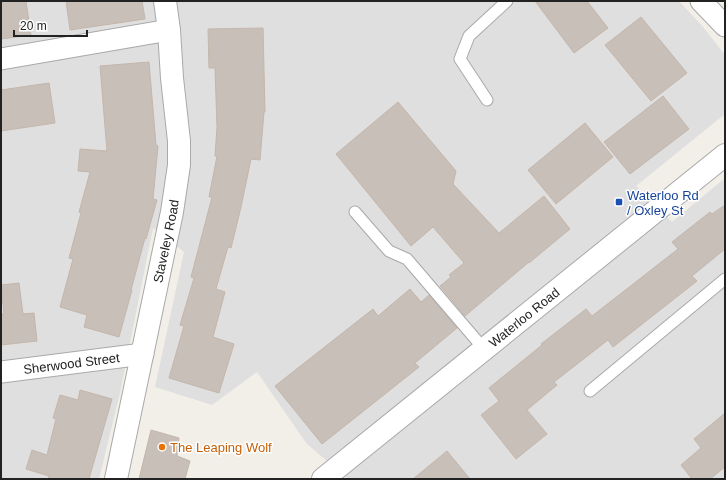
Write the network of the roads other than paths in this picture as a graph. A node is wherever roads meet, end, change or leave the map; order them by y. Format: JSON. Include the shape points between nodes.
{"nodes":[{"id":1,"x":165,"y":1,"type":"edge"},
{"id":2,"x":507,"y":1,"type":"edge"},
{"id":3,"x":702,"y":1,"type":"edge"},
{"id":4,"x":722,"y":16,"type":"edge"},
{"id":5,"x":169,"y":30,"type":"junction"},
{"id":6,"x":1,"y":59,"type":"edge"},
{"id":7,"x":487,"y":100,"type":"dead end"},
{"id":8,"x":725,"y":155,"type":"edge"},
{"id":9,"x":355,"y":212,"type":"dead end"},
{"id":10,"x":725,"y":279,"type":"edge"},
{"id":11,"x":484,"y":349,"type":"junction"},
{"id":12,"x":143,"y":354,"type":"junction"},
{"id":13,"x":1,"y":372,"type":"edge"},
{"id":14,"x":590,"y":391,"type":"dead end"},
{"id":15,"x":116,"y":479,"type":"edge"},
{"id":16,"x":323,"y":479,"type":"edge"}],
"edges":[{"from":1,"to":5,"type":"street","name":"Staveley Road"},
{"from":2,"to":7,"type":"lane","via":[[469,36],[460,60]]},
{"from":3,"to":4,"type":"street"},
{"from":5,"to":6,"type":"street"},
{"from":5,"to":12,"type":"street","name":"Staveley Road","via":[[179,165]]},
{"from":8,"to":11,"type":"street","name":"Waterloo Road"},
{"from":9,"to":11,"type":"lane","via":[[389,251],[407,259]]},
{"from":10,"to":14,"type":"lane"},
{"from":11,"to":16,"type":"street","name":"Waterloo Road"},
{"from":12,"to":13,"type":"street","name":"Sherwood Street"},
{"from":12,"to":15,"type":"street","name":"Staveley Road"}]}
